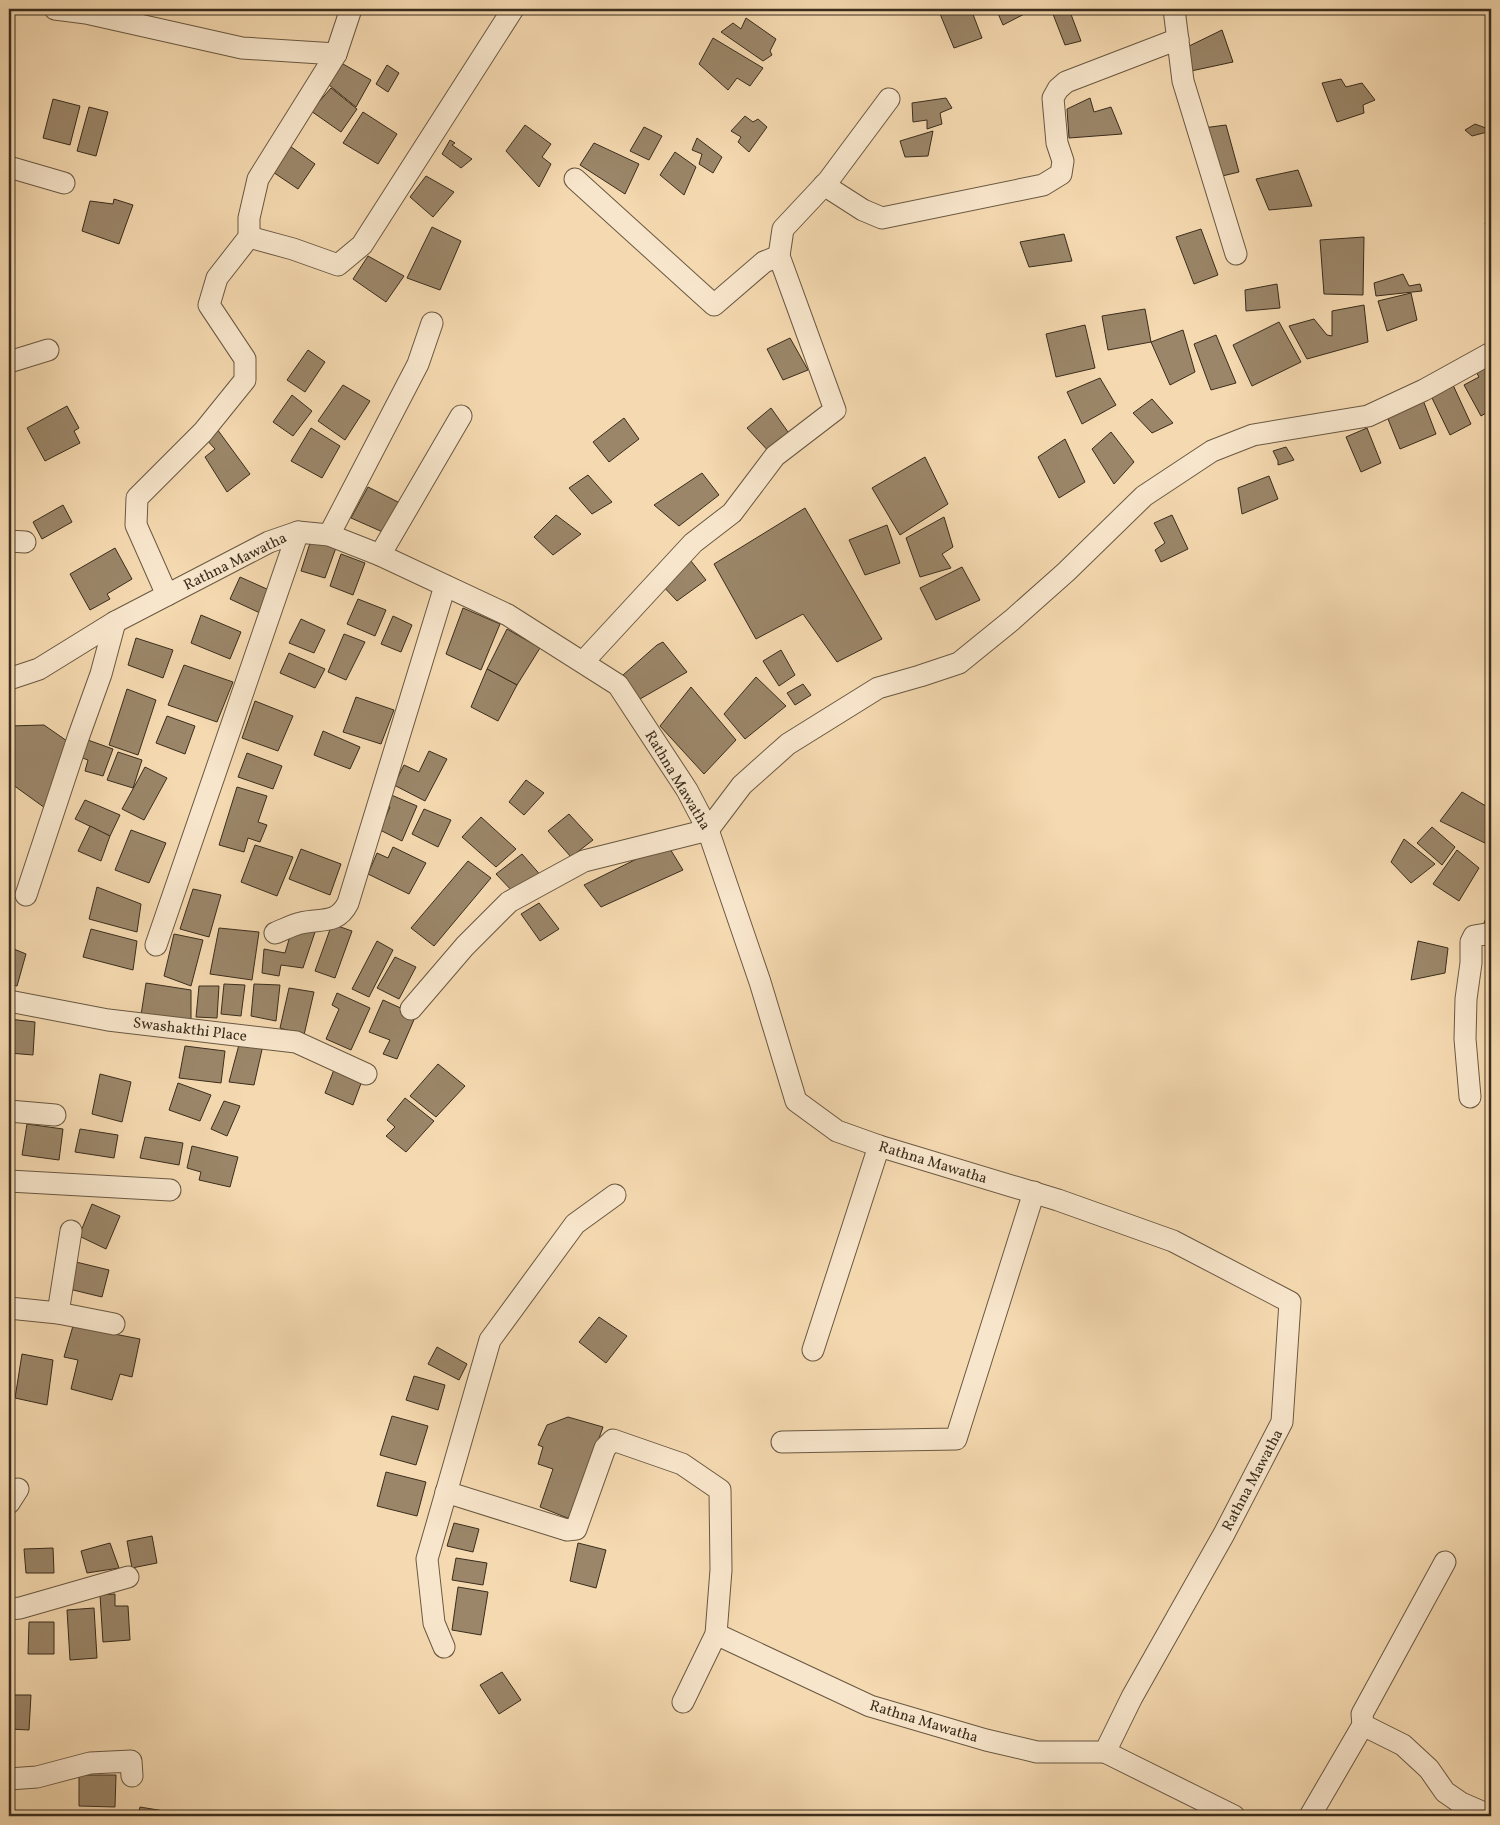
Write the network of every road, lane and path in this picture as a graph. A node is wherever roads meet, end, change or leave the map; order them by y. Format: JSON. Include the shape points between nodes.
{"nodes":[{"id":1,"x":55,"y":9,"type":"edge"},
{"id":2,"x":351,"y":9,"type":"edge"},
{"id":3,"x":513,"y":9,"type":"edge"},
{"id":4,"x":1174,"y":9,"type":"edge"},
{"id":5,"x":87,"y":11,"type":"edge"},
{"id":6,"x":1178,"y":39,"type":"junction"},
{"id":7,"x":336,"y":54,"type":"junction"},
{"id":8,"x":889,"y":99,"type":"dead end"},
{"id":9,"x":9,"y":167,"type":"edge"},
{"id":10,"x":575,"y":179,"type":"dead end"},
{"id":11,"x":64,"y":183,"type":"dead end"},
{"id":12,"x":824,"y":185,"type":"junction"},
{"id":13,"x":250,"y":237,"type":"junction"},
{"id":14,"x":1236,"y":254,"type":"dead end"},
{"id":15,"x":779,"y":256,"type":"junction"},
{"id":16,"x":432,"y":323,"type":"dead end"},
{"id":17,"x":48,"y":350,"type":"dead end"},
{"id":18,"x":1491,"y":353,"type":"edge"},
{"id":19,"x":9,"y":362,"type":"edge"},
{"id":20,"x":461,"y":416,"type":"dead end"},
{"id":21,"x":298,"y":532,"type":"junction"},
{"id":22,"x":329,"y":536,"type":"junction"},
{"id":23,"x":380,"y":556,"type":"junction"},
{"id":24,"x":445,"y":586,"type":"junction"},
{"id":25,"x":166,"y":594,"type":"junction"},
{"id":26,"x":115,"y":622,"type":"junction"},
{"id":27,"x":583,"y":662,"type":"junction"},
{"id":28,"x":9,"y":679,"type":"edge"},
{"id":29,"x":708,"y":830,"type":"junction"},
{"id":30,"x":26,"y":895,"type":"dead end"},
{"id":31,"x":275,"y":933,"type":"dead end"},
{"id":32,"x":1483,"y":936,"type":"edge"},
{"id":33,"x":156,"y":945,"type":"dead end"},
{"id":34,"x":9,"y":1001,"type":"edge"},
{"id":35,"x":410,"y":1009,"type":"dead end"},
{"id":36,"x":366,"y":1074,"type":"dead end"},
{"id":37,"x":1470,"y":1097,"type":"dead end"},
{"id":38,"x":9,"y":1111,"type":"edge"},
{"id":39,"x":55,"y":1114,"type":"dead end"},
{"id":40,"x":880,"y":1146,"type":"junction"},
{"id":41,"x":9,"y":1181,"type":"edge"},
{"id":42,"x":170,"y":1190,"type":"dead end"},
{"id":43,"x":1034,"y":1192,"type":"junction"},
{"id":44,"x":615,"y":1195,"type":"dead end"},
{"id":45,"x":71,"y":1231,"type":"dead end"},
{"id":46,"x":9,"y":1308,"type":"edge"},
{"id":47,"x":58,"y":1313,"type":"junction"},
{"id":48,"x":114,"y":1324,"type":"dead end"},
{"id":49,"x":813,"y":1350,"type":"dead end"},
{"id":50,"x":782,"y":1442,"type":"dead end"},
{"id":51,"x":446,"y":1492,"type":"junction"},
{"id":52,"x":1445,"y":1562,"type":"dead end"},
{"id":53,"x":128,"y":1577,"type":"dead end"},
{"id":54,"x":9,"y":1609,"type":"edge"},
{"id":55,"x":716,"y":1634,"type":"junction"},
{"id":56,"x":444,"y":1648,"type":"dead end"},
{"id":57,"x":683,"y":1702,"type":"dead end"},
{"id":58,"x":1363,"y":1725,"type":"junction"},
{"id":59,"x":1106,"y":1752,"type":"junction"},
{"id":60,"x":132,"y":1776,"type":"dead end"},
{"id":61,"x":9,"y":1779,"type":"edge"},
{"id":62,"x":1234,"y":1816,"type":"edge"},
{"id":63,"x":1310,"y":1816,"type":"edge"},
{"id":64,"x":1491,"y":1816,"type":"edge"}],
"edges":[{"from":1,"to":5,"type":"street"},
{"from":2,"to":7,"type":"street"},
{"from":3,"to":13,"type":"street","via":[[362,245],[338,264]]},
{"from":4,"to":6,"type":"street"},
{"from":5,"to":7,"type":"street","via":[[242,48]]},
{"from":6,"to":12,"type":"street","via":[[1066,82],[1058,89],[1053,98],[1057,143],[1063,161],[1061,174],[1043,185],[882,218]]},
{"from":6,"to":14,"type":"street","via":[[1184,80]]},
{"from":7,"to":13,"type":"street","via":[[258,179],[249,218]]},
{"from":8,"to":12,"type":"street"},
{"from":9,"to":11,"type":"street"},
{"from":10,"to":15,"type":"street","via":[[714,305],[764,262]]},
{"from":12,"to":15,"type":"street","via":[[783,229]]},
{"from":13,"to":25,"type":"street","via":[[217,278],[209,305],[245,359],[245,380],[204,432],[137,498],[136,525]]},
{"from":15,"to":27,"type":"street","via":[[835,410],[775,456],[732,513],[693,544]]},
{"from":16,"to":22,"type":"street","via":[[418,364]]},
{"from":17,"to":19,"type":"street"},
{"from":18,"to":29,"type":"street","via":[[1368,416],[1253,435],[1212,451],[1144,496],[1066,572],[959,663],[878,688],[788,744],[742,785]]},
{"from":20,"to":23,"type":"street"},
{"from":21,"to":22,"type":"street","name":"Rathna Mawatha"},
{"from":21,"to":25,"type":"street","name":"Rathna Mawatha","via":[[269,542]]},
{"from":21,"to":33,"type":"street"},
{"from":22,"to":23,"type":"street","name":"Rathna Mawatha"},
{"from":23,"to":24,"type":"street","name":"Rathna Mawatha"},
{"from":24,"to":27,"type":"street","name":"Rathna Mawatha","via":[[508,614]]},
{"from":24,"to":31,"type":"street","via":[[348,903],[344,911],[333,919],[300,923]]},
{"from":25,"to":26,"type":"street","name":"Rathna Mawatha"},
{"from":26,"to":28,"type":"street","name":"Rathna Mawatha","via":[[39,669]]},
{"from":26,"to":30,"type":"street","via":[[101,674]]},
{"from":27,"to":29,"type":"street","name":"Rathna Mawatha","via":[[618,685]]},
{"from":29,"to":35,"type":"street","via":[[584,861],[509,902]]},
{"from":29,"to":40,"type":"street","name":"Rathna Mawatha","via":[[796,1100],[838,1131]]},
{"from":32,"to":37,"type":"street","via":[[1471,942],[1466,999],[1465,1039]]},
{"from":34,"to":36,"type":"street","name":"Swashakthi Place","via":[[108,1020],[296,1042]]},
{"from":38,"to":39,"type":"street"},
{"from":40,"to":43,"type":"street","name":"Rathna Mawatha"},
{"from":40,"to":49,"type":"street"},
{"from":41,"to":42,"type":"street"},
{"from":43,"to":50,"type":"street","via":[[956,1439]]},
{"from":43,"to":59,"type":"street","name":"Rathna Mawatha","via":[[1173,1241],[1290,1302],[1282,1422],[1224,1534],[1132,1697]]},
{"from":44,"to":51,"type":"street","via":[[575,1224],[490,1340]]},
{"from":45,"to":47,"type":"street"},
{"from":46,"to":47,"type":"street"},
{"from":47,"to":48,"type":"street"},
{"from":51,"to":55,"type":"street","via":[[568,1530],[576,1529],[605,1448],[613,1440],[682,1464],[720,1490],[721,1570]]},
{"from":51,"to":56,"type":"street","via":[[427,1560],[434,1622]]},
{"from":52,"to":58,"type":"street","via":[[1362,1714]]},
{"from":53,"to":54,"type":"street"},
{"from":55,"to":57,"type":"street"},
{"from":55,"to":59,"type":"street","name":"Rathna Mawatha","via":[[870,1706],[1037,1752]]},
{"from":58,"to":63,"type":"street"},
{"from":58,"to":64,"type":"street","via":[[1403,1745],[1429,1769],[1445,1792],[1461,1804]]},
{"from":59,"to":62,"type":"street"},
{"from":60,"to":61,"type":"street","via":[[131,1761],[90,1763],[37,1777]]}]}
